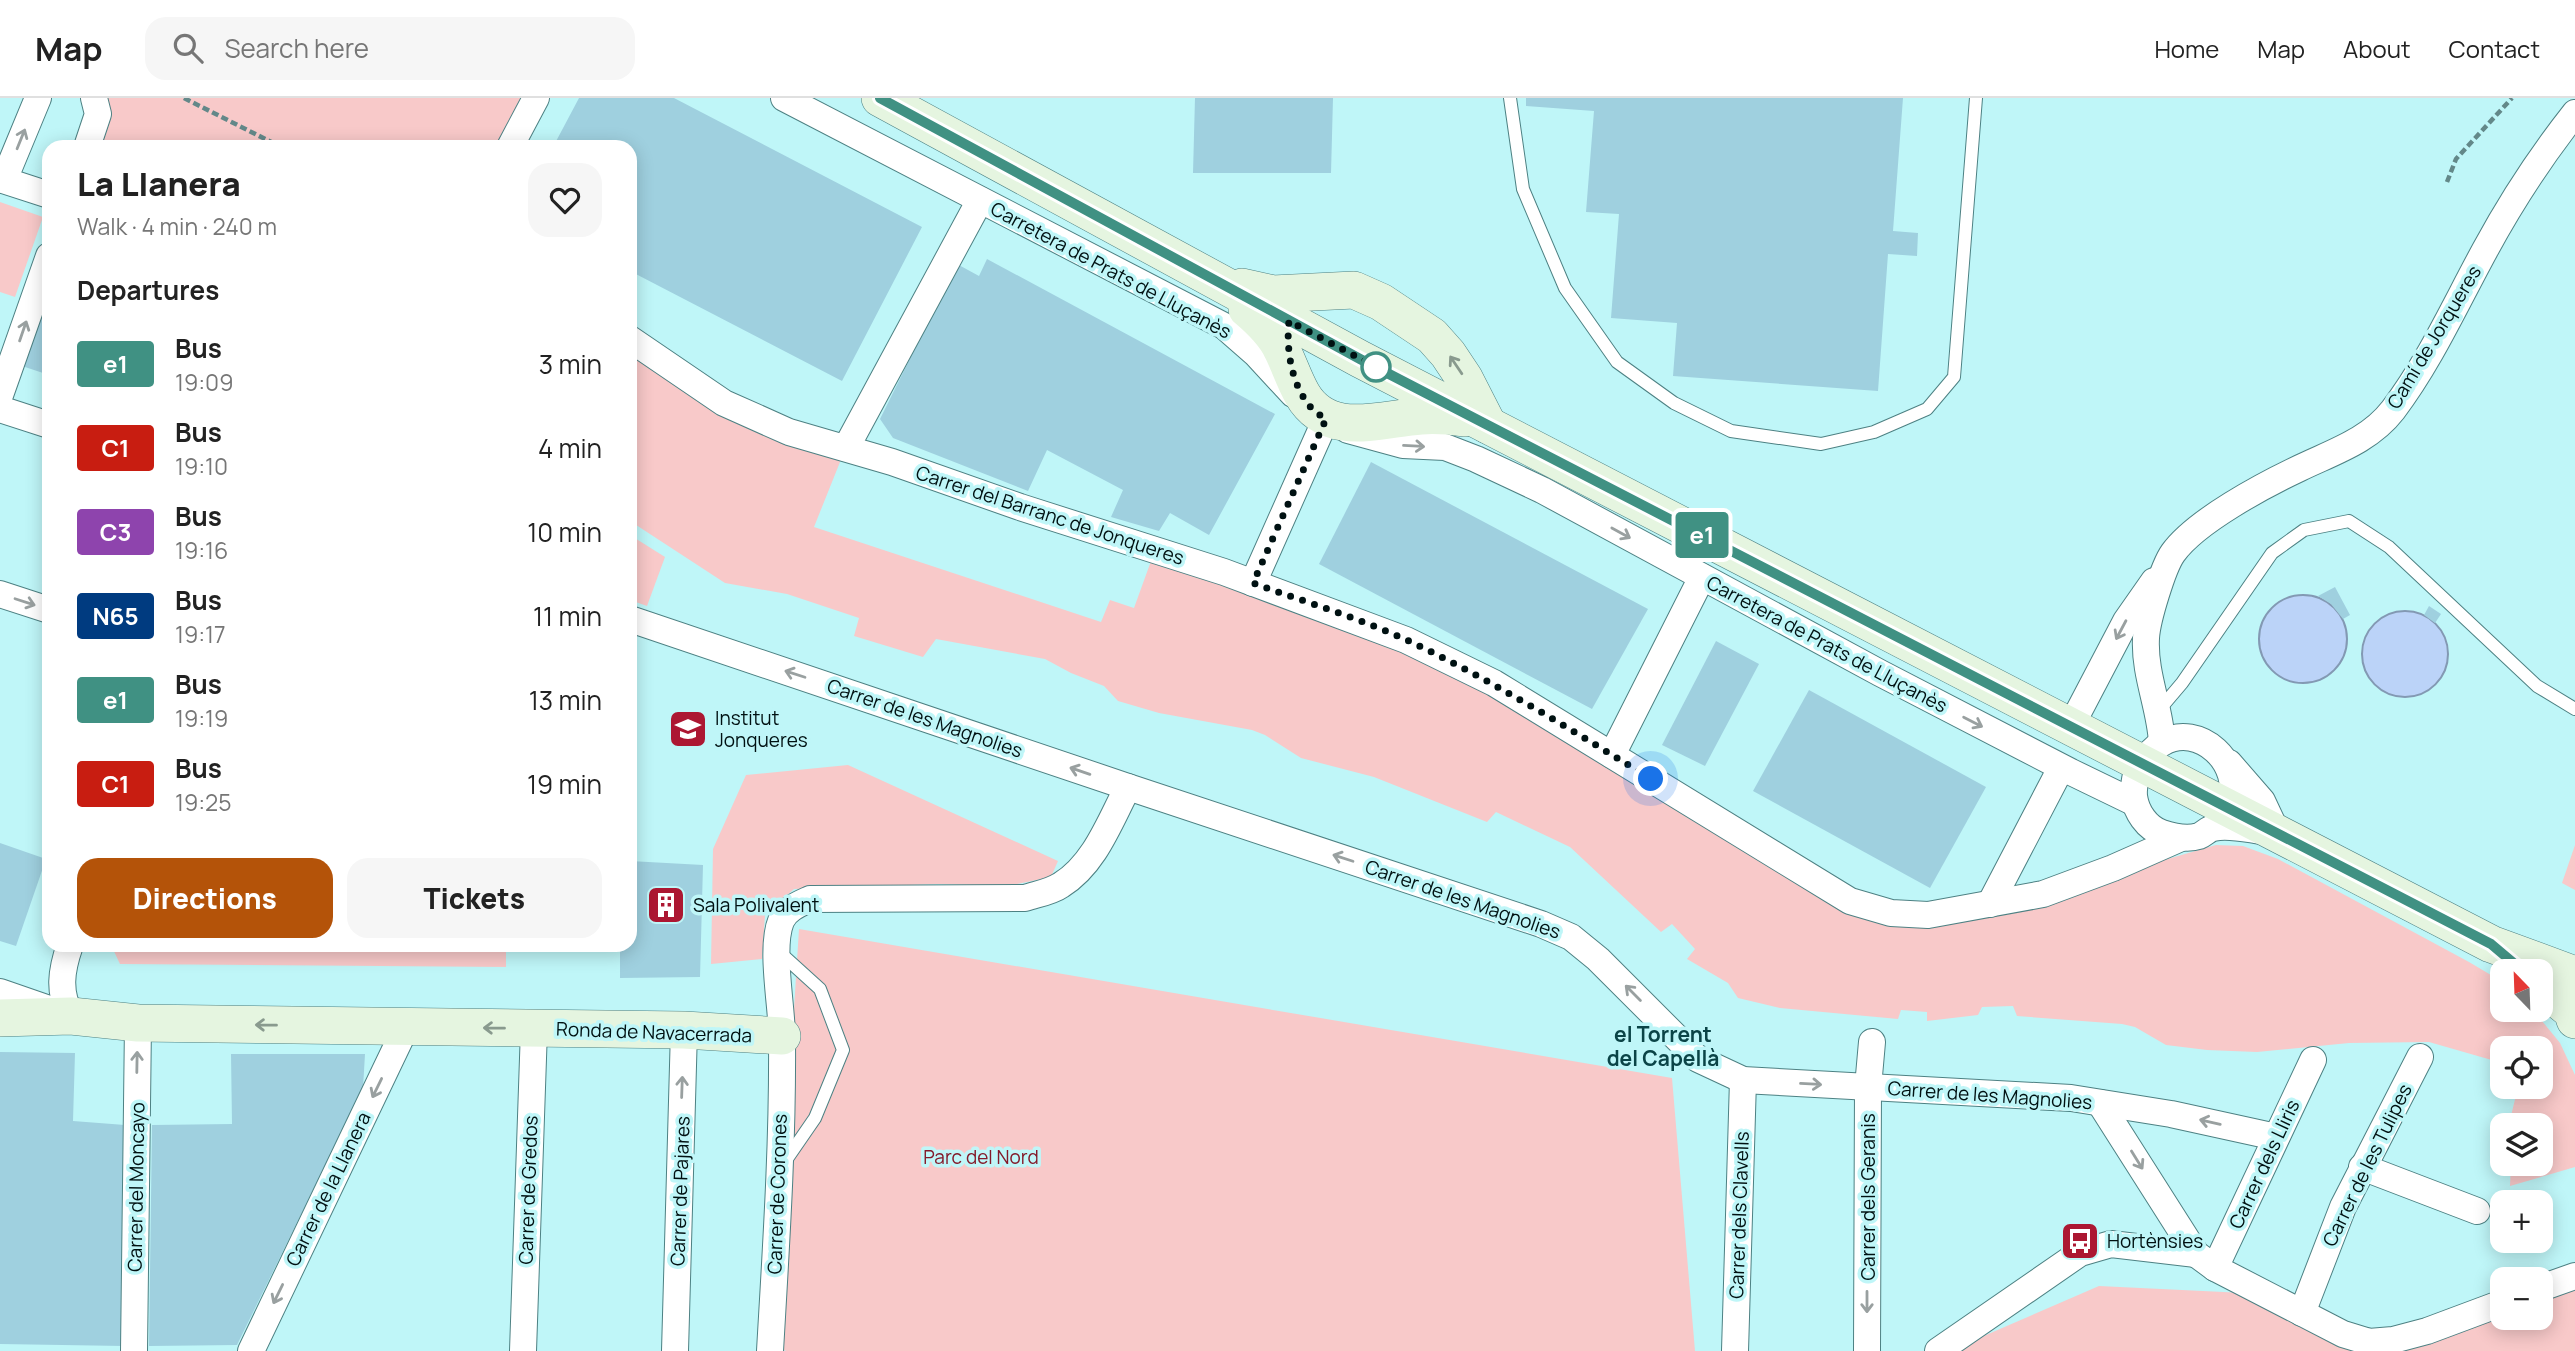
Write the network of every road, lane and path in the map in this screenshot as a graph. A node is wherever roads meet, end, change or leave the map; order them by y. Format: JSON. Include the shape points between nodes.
{"nodes":[{"id":1,"x":37,"y":98,"type":"edge"},
{"id":2,"x":94,"y":98,"type":"edge"},
{"id":3,"x":184,"y":98,"type":"edge"},
{"id":4,"x":536,"y":98,"type":"edge"},
{"id":5,"x":784,"y":98,"type":"edge"},
{"id":6,"x":880,"y":98,"type":"edge"},
{"id":7,"x":1510,"y":98,"type":"edge"},
{"id":8,"x":1976,"y":98,"type":"edge"},
{"id":9,"x":2512,"y":98,"type":"edge"},
{"id":10,"x":2575,"y":113,"type":"edge"},
{"id":11,"x":89,"y":140,"type":"edge"},
{"id":12,"x":267,"y":140,"type":"edge"},
{"id":13,"x":514,"y":140,"type":"edge"},
{"id":14,"x":2,"y":180,"type":"edge"},
{"id":15,"x":2447,"y":182,"type":"dead end"},
{"id":16,"x":42,"y":193,"type":"edge"},
{"id":17,"x":981,"y":200,"type":"junction"},
{"id":18,"x":42,"y":276,"type":"edge"},
{"id":19,"x":1211,"y":279,"type":"junction"},
{"id":20,"x":1340,"y":291,"type":"junction"},
{"id":21,"x":1289,"y":321,"type":"junction"},
{"id":22,"x":637,"y":344,"type":"edge"},
{"id":23,"x":1297,"y":385,"type":"junction"},
{"id":24,"x":0,"y":395,"type":"edge"},
{"id":25,"x":0,"y":409,"type":"edge"},
{"id":26,"x":1326,"y":419,"type":"junction"},
{"id":27,"x":42,"y":423,"type":"edge"},
{"id":28,"x":1489,"y":425,"type":"junction"},
{"id":29,"x":846,"y":448,"type":"junction"},
{"id":30,"x":2173,"y":554,"type":"junction"},
{"id":31,"x":1702,"y":577,"type":"junction"},
{"id":32,"x":1253,"y":583,"type":"junction"},
{"id":33,"x":0,"y":594,"type":"edge"},
{"id":34,"x":42,"y":608,"type":"edge"},
{"id":35,"x":637,"y":621,"type":"edge"},
{"id":36,"x":2150,"y":680,"type":"junction"},
{"id":37,"x":2165,"y":703,"type":"junction"},
{"id":38,"x":2575,"y":709,"type":"edge"},
{"id":39,"x":2071,"y":726,"type":"junction"},
{"id":40,"x":2151,"y":752,"type":"junction"},
{"id":41,"x":2220,"y":753,"type":"junction"},
{"id":42,"x":1612,"y":755,"type":"junction"},
{"id":43,"x":2061,"y":768,"type":"junction"},
{"id":44,"x":1128,"y":787,"type":"junction"},
{"id":45,"x":2135,"y":803,"type":"junction"},
{"id":46,"x":2222,"y":818,"type":"junction"},
{"id":47,"x":2277,"y":833,"type":"junction"},
{"id":48,"x":2181,"y":838,"type":"junction"},
{"id":49,"x":1990,"y":904,"type":"junction"},
{"id":50,"x":2491,"y":944,"type":"junction"},
{"id":51,"x":777,"y":950,"type":"junction"},
{"id":52,"x":68,"y":952,"type":"edge"},
{"id":53,"x":2509,"y":959,"type":"edge"},
{"id":54,"x":2575,"y":975,"type":"edge"},
{"id":55,"x":0,"y":992,"type":"edge"},
{"id":56,"x":2553,"y":996,"type":"edge"},
{"id":57,"x":71,"y":1016,"type":"junction"},
{"id":58,"x":0,"y":1018,"type":"edge"},
{"id":59,"x":2575,"y":1020,"type":"edge"},
{"id":60,"x":138,"y":1023,"type":"junction"},
{"id":61,"x":406,"y":1027,"type":"junction"},
{"id":62,"x":534,"y":1029,"type":"junction"},
{"id":63,"x":684,"y":1030,"type":"junction"},
{"id":64,"x":782,"y":1036,"type":"junction"},
{"id":65,"x":1872,"y":1042,"type":"dead end"},
{"id":66,"x":2420,"y":1057,"type":"dead end"},
{"id":67,"x":2313,"y":1060,"type":"dead end"},
{"id":68,"x":1742,"y":1080,"type":"junction"},
{"id":69,"x":1868,"y":1087,"type":"junction"},
{"id":70,"x":2100,"y":1102,"type":"junction"},
{"id":71,"x":2276,"y":1137,"type":"junction"},
{"id":72,"x":2362,"y":1167,"type":"junction"},
{"id":73,"x":779,"y":1169,"type":"junction"},
{"id":74,"x":2477,"y":1211,"type":"dead end"},
{"id":75,"x":2205,"y":1261,"type":"junction"},
{"id":76,"x":2575,"y":1276,"type":"edge"},
{"id":77,"x":2553,"y":1284,"type":"edge"},
{"id":78,"x":2490,"y":1307,"type":"edge"},
{"id":79,"x":2302,"y":1313,"type":"junction"},
{"id":80,"x":134,"y":1351,"type":"edge"},
{"id":81,"x":251,"y":1351,"type":"edge"},
{"id":82,"x":523,"y":1351,"type":"edge"},
{"id":83,"x":675,"y":1351,"type":"edge"},
{"id":84,"x":770,"y":1351,"type":"edge"},
{"id":85,"x":1735,"y":1351,"type":"edge"},
{"id":86,"x":1867,"y":1351,"type":"edge"},
{"id":87,"x":1938,"y":1351,"type":"edge"}],
"edges":[{"from":14,"to":1,"type":"street","one_way":true},
{"from":2,"to":11,"type":"street","via":[[98,114]]},
{"from":3,"to":12,"type":"path"},
{"from":4,"to":13,"type":"street"},
{"from":5,"to":17,"type":"street","name":"Carretera de Prats de Lluçanès"},
{"from":6,"to":19,"type":"street","name":"Carretera de Prats de Lluçanès"},
{"from":7,"to":8,"type":"lane","via":[[1523,188],[1565,288],[1617,362],[1674,403],[1731,431],[1821,444],[1874,432],[1927,409],[1954,377]]},
{"from":9,"to":15,"type":"path","via":[[2456,159]]},
{"from":10,"to":30,"type":"street","name":"Camí de Jorqueres","via":[[2544,152],[2392,411],[2364,438],[2249,494],[2195,532]]},
{"from":14,"to":16,"type":"street"},
{"from":17,"to":26,"type":"street","name":"Carretera de Prats de Lluçanès","via":[[1224,326],[1309,412]]},
{"from":17,"to":29,"type":"street"},
{"from":24,"to":18,"type":"street","one_way":true},
{"from":19,"to":20,"type":"street","via":[[1273,294]]},
{"from":19,"to":21,"type":"street","name":"Carretera de Prats de Lluçanès"},
{"from":19,"to":23,"type":"street","via":[[1263,323],[1281,348]]},
{"from":20,"to":21,"type":"street","via":[[1302,307]]},
{"from":28,"to":20,"type":"street","one_way":true,"via":[[1465,378],[1432,336],[1381,302],[1354,290]]},
{"from":21,"to":23,"type":"street","via":[[1287,339]]},
{"from":21,"to":28,"type":"street","name":"Carretera de Prats de Lluçanès"},
{"from":22,"to":29,"type":"street","name":"Carrer del Barranc de Jonqueres","via":[[724,403],[789,432]]},
{"from":23,"to":26,"type":"street","via":[[1309,407]]},
{"from":25,"to":27,"type":"street"},
{"from":26,"to":28,"type":"street","via":[[1357,423],[1443,415]]},
{"from":26,"to":31,"type":"street","name":"Carretera de Prats de Lluçanès","one_way":true,"via":[[1352,432],[1402,445],[1446,447],[1476,458]]},
{"from":26,"to":32,"type":"street"},
{"from":28,"to":39,"type":"street","name":"Carretera de Prats de Lluçanès"},
{"from":29,"to":32,"type":"street","name":"Carrer del Barranc de Jonqueres"},
{"from":30,"to":36,"type":"street","name":"Camí de Jorqueres","via":[[2153,604],[2146,638]]},
{"from":30,"to":39,"type":"street","name":"Camí de Jorqueres","one_way":true,"via":[[2126,621]]},
{"from":31,"to":42,"type":"street"},
{"from":31,"to":43,"type":"street","name":"Carretera de Prats de Lluçanès","one_way":true},
{"from":32,"to":42,"type":"street","name":"Carrer del Barranc de Jonqueres","via":[[1406,640],[1494,683]]},
{"from":33,"to":34,"type":"street","one_way":true},
{"from":44,"to":35,"type":"street","name":"Carrer de les Magnolies","one_way":true},
{"from":36,"to":37,"type":"street","name":"Camí de Jorqueres"},
{"from":36,"to":40,"type":"street","name":"Camí de Jorqueres","via":[[2160,717]]},
{"from":37,"to":38,"type":"lane","via":[[2272,553],[2304,530],[2349,521],[2389,547],[2537,686]]},
{"from":37,"to":41,"type":"street","name":"Camí de Jorqueres"},
{"from":39,"to":40,"type":"street","name":"Carretera de Prats de Lluçanès"},
{"from":40,"to":41,"type":"street","via":[[2176,738],[2196,739]]},
{"from":40,"to":45,"type":"street","via":[[2133,783]]},
{"from":40,"to":46,"type":"street","name":"Carretera de Prats de Lluçanès"},
{"from":41,"to":46,"type":"street","via":[[2232,774],[2233,792]]},
{"from":41,"to":47,"type":"street","via":[[2262,801]]},
{"from":42,"to":49,"type":"street","name":"Carrer del Barranc de Jonqueres","via":[[1850,901],[1891,913],[1928,915]]},
{"from":43,"to":45,"type":"street","name":"Carretera de Prats de Lluçanès"},
{"from":43,"to":49,"type":"street"},
{"from":44,"to":51,"type":"street","via":[[1096,848],[1079,872],[1060,886],[1025,898],[810,900],[781,919]]},
{"from":68,"to":44,"type":"street","name":"Carrer de les Magnolies","one_way":true,"via":[[1698,1059],[1571,937]]},
{"from":45,"to":48,"type":"street","name":"Carretera de Prats de Lluçanès","via":[[2150,826]]},
{"from":46,"to":47,"type":"street","name":"Carretera de Prats de Lluçanès"},
{"from":46,"to":48,"type":"street","via":[[2199,836]]},
{"from":47,"to":50,"type":"street","name":"Carretera de Prats de Lluçanès"},
{"from":48,"to":49,"type":"street","name":"Carrer del Barranc de Jonqueres","via":[[2043,894]]},
{"from":50,"to":53,"type":"street","name":"Carretera de Prats de Lluçanès"},
{"from":50,"to":54,"type":"street","name":"Carretera de Prats de Lluçanès"},
{"from":51,"to":64,"type":"street"},
{"from":51,"to":73,"type":"lane","via":[[820,989],[843,1050],[815,1118]]},
{"from":52,"to":57,"type":"street","via":[[61,982],[64,1005]]},
{"from":55,"to":57,"type":"street"},
{"from":56,"to":59,"type":"street"},
{"from":57,"to":58,"type":"street","name":"Ronda de Navacerrada"},
{"from":57,"to":60,"type":"street","name":"Ronda de Navacerrada"},
{"from":61,"to":60,"type":"street","name":"Ronda de Navacerrada","one_way":true},
{"from":80,"to":60,"type":"street","name":"Carrer del Moncayo","one_way":true},
{"from":62,"to":61,"type":"street","name":"Ronda de Navacerrada","one_way":true},
{"from":61,"to":81,"type":"street","name":"Carrer de la Llanera","one_way":true},
{"from":62,"to":63,"type":"street","name":"Ronda de Navacerrada"},
{"from":62,"to":82,"type":"street","name":"Carrer de Gredos"},
{"from":63,"to":64,"type":"street","name":"Ronda de Navacerrada"},
{"from":83,"to":63,"type":"street","name":"Carrer de Pajares","one_way":true},
{"from":64,"to":73,"type":"street","name":"Carrer de Corones"},
{"from":65,"to":69,"type":"street","name":"Carrer dels Geranis"},
{"from":66,"to":72,"type":"street","name":"Carrer de les Tulipes"},
{"from":67,"to":71,"type":"street","name":"Carrer dels Lliris"},
{"from":68,"to":69,"type":"street","name":"Carrer de les Magnolies","one_way":true},
{"from":68,"to":85,"type":"street","name":"Carrer dels Clavells"},
{"from":69,"to":70,"type":"street","name":"Carrer de les Magnolies"},
{"from":69,"to":86,"type":"street","name":"Carrer dels Geranis","one_way":true},
{"from":71,"to":70,"type":"street","name":"Carrer de les Magnolies","one_way":true},
{"from":70,"to":75,"type":"street","one_way":true},
{"from":71,"to":75,"type":"street","name":"Carrer dels Lliris"},
{"from":72,"to":74,"type":"street"},
{"from":72,"to":79,"type":"street","name":"Carrer de les Tulipes"},
{"from":73,"to":84,"type":"street","name":"Carrer de Corones"},
{"from":75,"to":79,"type":"street"},
{"from":75,"to":87,"type":"street","via":[[2111,1244],[2080,1253]]},
{"from":76,"to":77,"type":"street"},
{"from":78,"to":79,"type":"street","via":[[2427,1331],[2369,1342]]}]}
